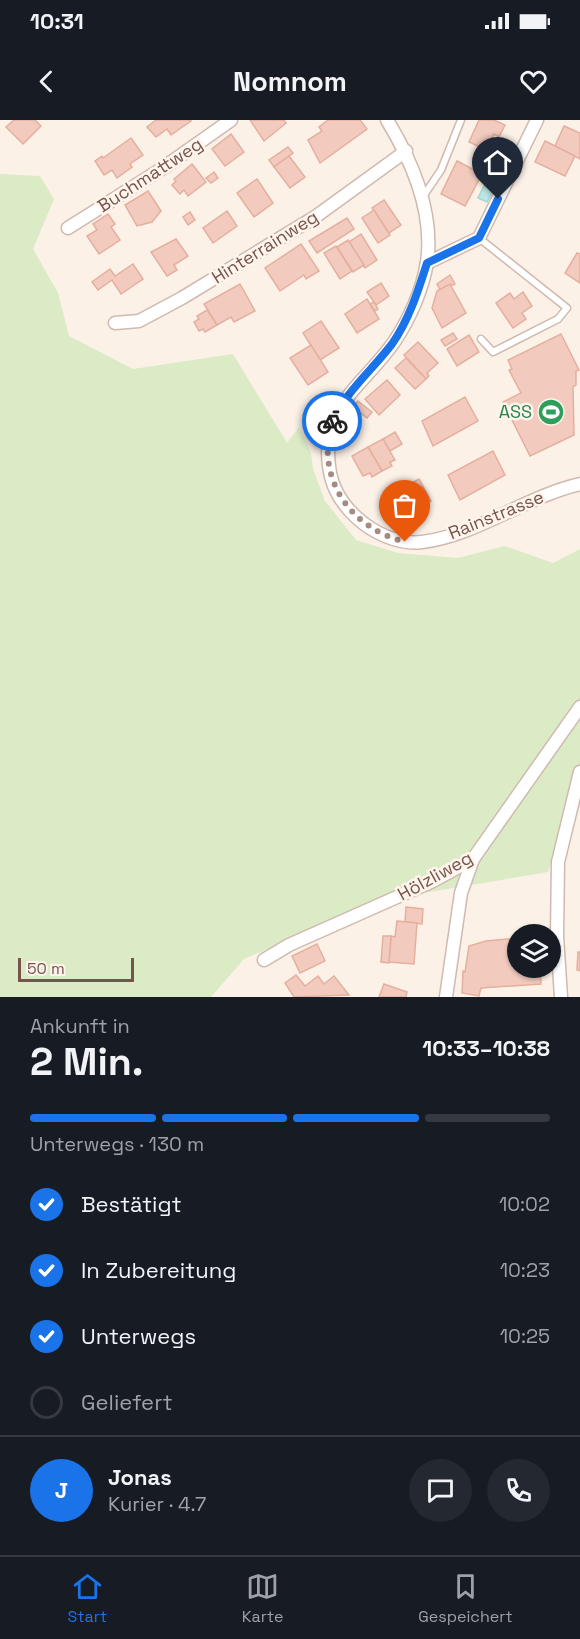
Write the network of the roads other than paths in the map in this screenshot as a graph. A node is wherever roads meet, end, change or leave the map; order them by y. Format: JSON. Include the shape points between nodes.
{"nodes":[{"id":1,"x":231,"y":120,"type":"edge"},
{"id":2,"x":387,"y":120,"type":"edge"},
{"id":3,"x":462,"y":120,"type":"edge"},
{"id":4,"x":537,"y":120,"type":"edge"},
{"id":5,"x":406,"y":151,"type":"junction"},
{"id":6,"x":422,"y":198,"type":"junction"},
{"id":7,"x":68,"y":228,"type":"dead end"},
{"id":8,"x":479,"y":238,"type":"junction"},
{"id":9,"x":427,"y":263,"type":"junction"},
{"id":10,"x":115,"y":323,"type":"dead end"},
{"id":11,"x":481,"y":339,"type":"dead end"},
{"id":12,"x":580,"y":484,"type":"edge"},
{"id":13,"x":580,"y":707,"type":"edge"},
{"id":14,"x":580,"y":772,"type":"edge"},
{"id":15,"x":473,"y":859,"type":"junction"},
{"id":16,"x":264,"y":960,"type":"dead end"},
{"id":17,"x":446,"y":997,"type":"edge"},
{"id":18,"x":561,"y":997,"type":"edge"}],
"edges":[{"from":1,"to":7,"type":"street","name":"Buchmattweg"},
{"from":2,"to":5,"type":"street","name":"Rainstrasse"},
{"from":3,"to":6,"type":"lane","via":[[441,170]]},
{"from":4,"to":8,"type":"street"},
{"from":5,"to":6,"type":"street","name":"Rainstrasse"},
{"from":5,"to":10,"type":"street","name":"Hinterrainweg","via":[[315,216],[182,298],[139,321]]},
{"from":6,"to":9,"type":"street","name":"Rainstrasse","via":[[428,235]]},
{"from":8,"to":9,"type":"street"},
{"from":8,"to":11,"type":"lane","via":[[567,308],[558,320],[493,352]]},
{"from":9,"to":12,"type":"street","name":"Rainstrasse","via":[[400,331],[345,400],[332,423],[328,456],[340,498],[376,531],[421,543]]},
{"from":13,"to":15,"type":"street","name":"Hölzliweg"},
{"from":14,"to":18,"type":"street","via":[[558,862],[556,936]]},
{"from":15,"to":16,"type":"street","name":"Hölzliweg"},
{"from":15,"to":17,"type":"street","via":[[461,893]]}]}
